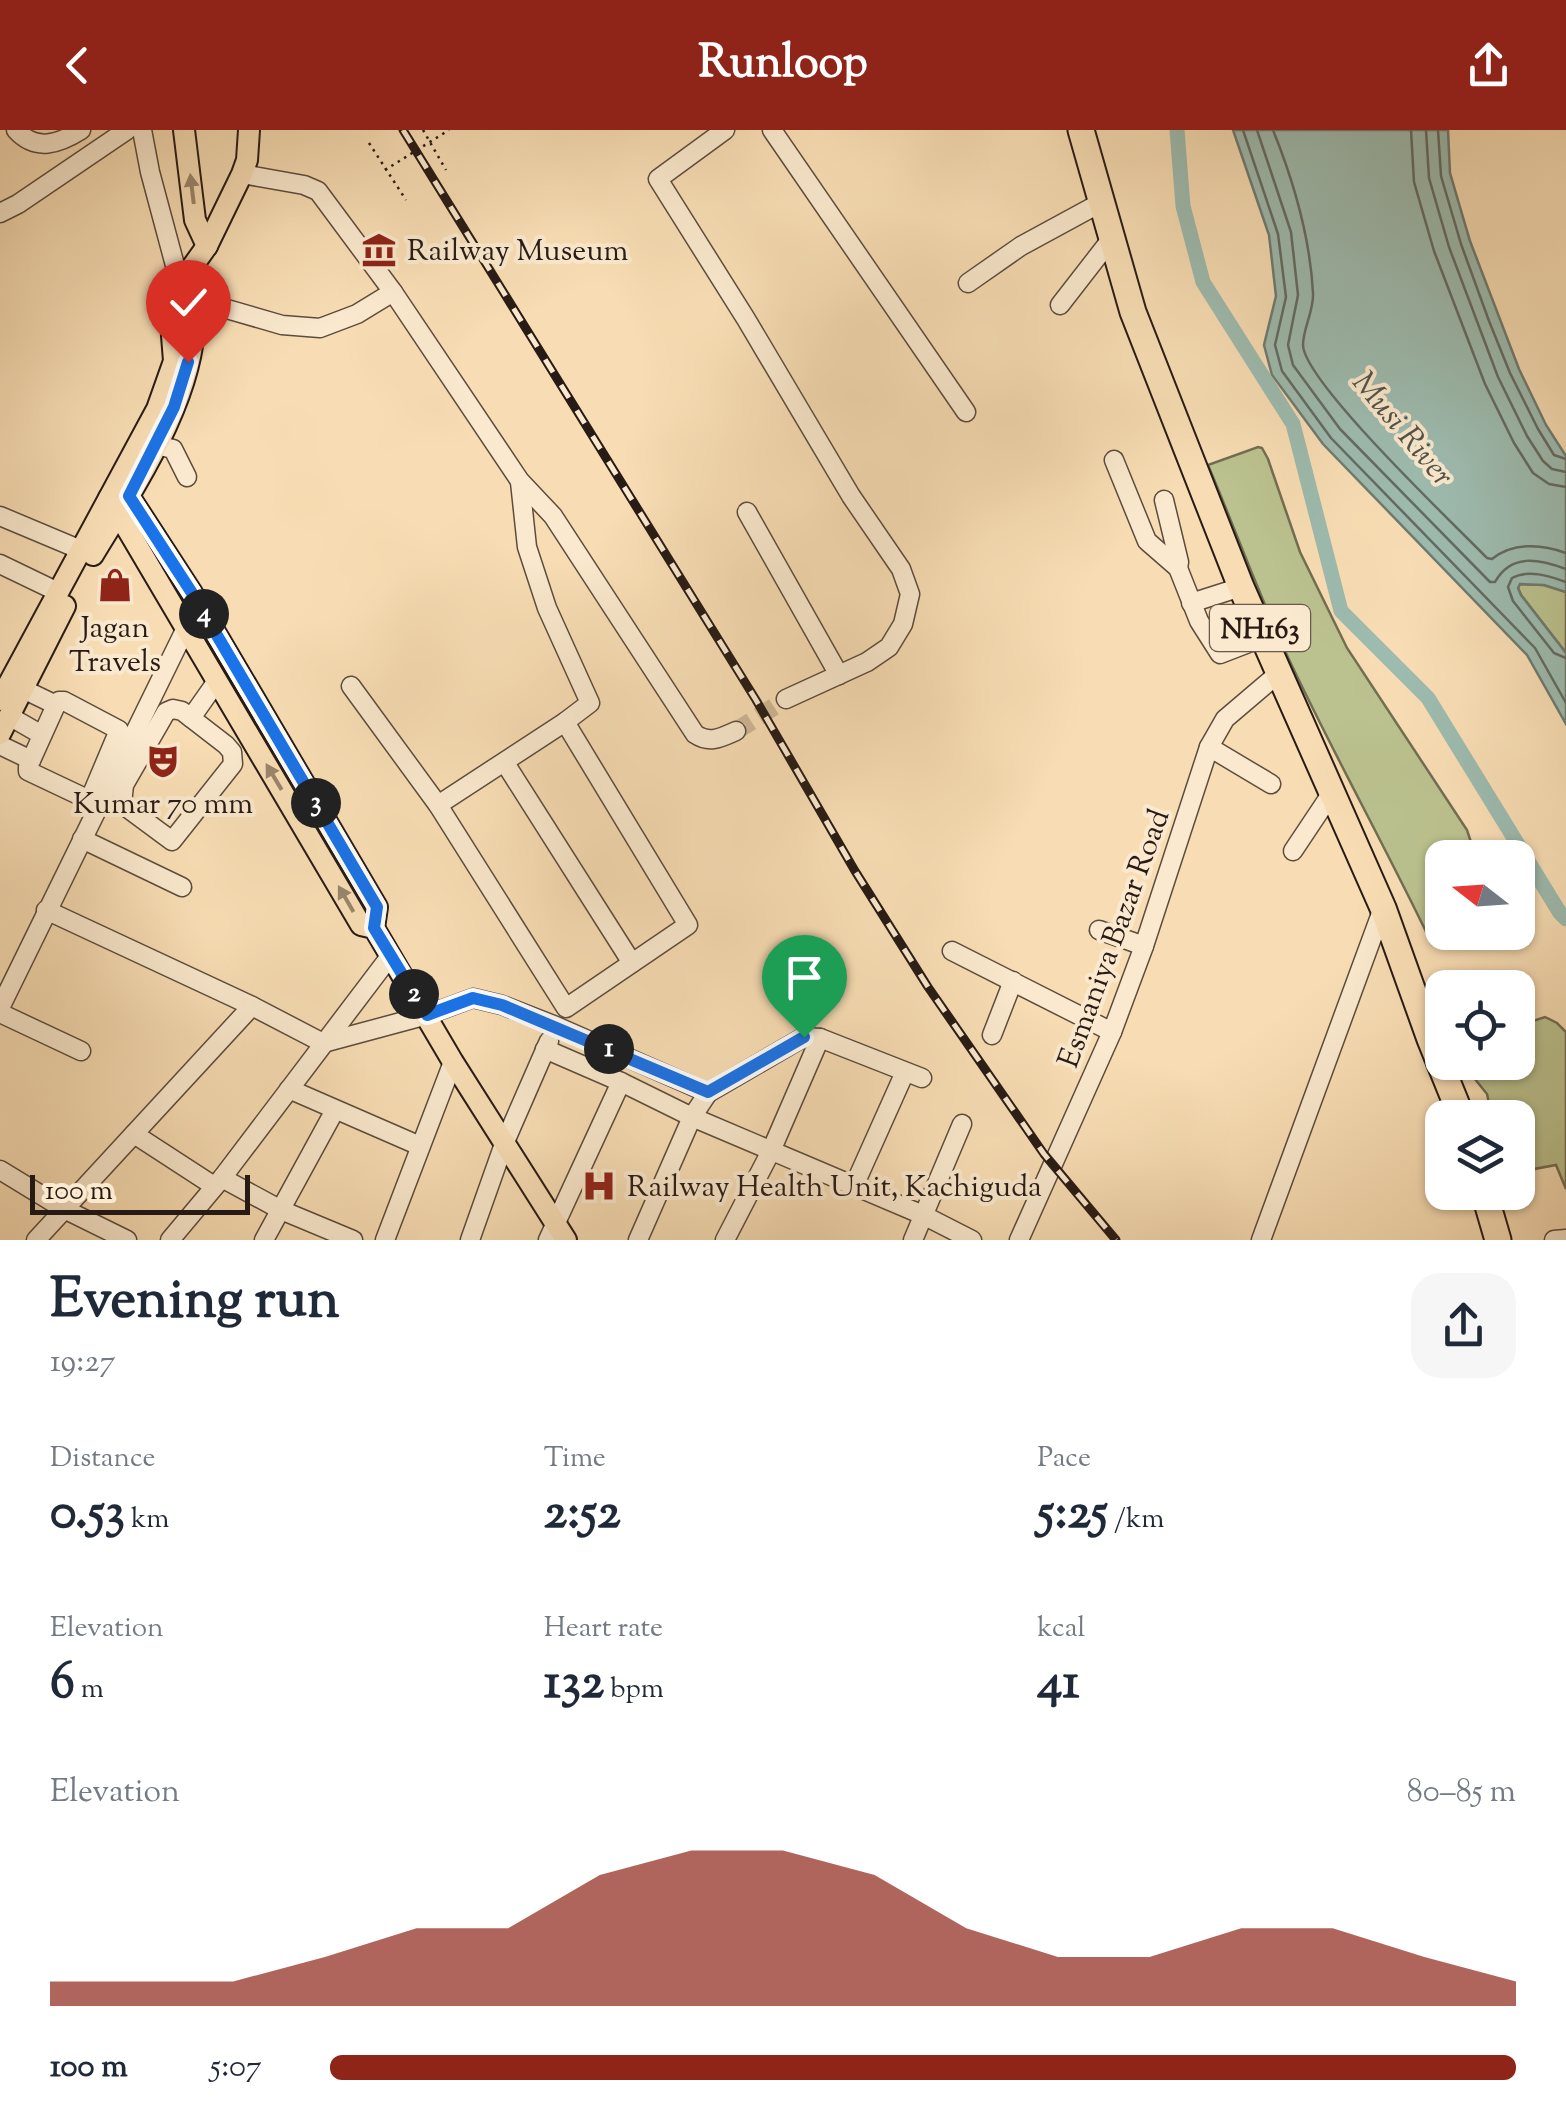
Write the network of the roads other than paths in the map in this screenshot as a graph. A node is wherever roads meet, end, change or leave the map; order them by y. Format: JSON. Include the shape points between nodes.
{"nodes":[{"id":1,"x":16,"y":130,"type":"edge"},
{"id":2,"x":82,"y":130,"type":"edge"},
{"id":3,"x":127,"y":130,"type":"edge"},
{"id":4,"x":142,"y":130,"type":"edge"},
{"id":5,"x":184,"y":130,"type":"edge"},
{"id":6,"x":249,"y":130,"type":"edge"},
{"id":7,"x":725,"y":130,"type":"edge"},
{"id":8,"x":772,"y":130,"type":"edge"},
{"id":9,"x":1081,"y":130,"type":"edge"},
{"id":10,"x":242,"y":174,"type":"junction"},
{"id":11,"x":1102,"y":202,"type":"junction"},
{"id":12,"x":0,"y":213,"type":"edge"},
{"id":13,"x":1112,"y":238,"type":"junction"},
{"id":14,"x":207,"y":246,"type":"junction"},
{"id":15,"x":968,"y":283,"type":"dead end"},
{"id":16,"x":180,"y":284,"type":"junction"},
{"id":17,"x":393,"y":292,"type":"junction"},
{"id":18,"x":1060,"y":305,"type":"dead end"},
{"id":19,"x":195,"y":307,"type":"junction"},
{"id":20,"x":170,"y":310,"type":"junction"},
{"id":21,"x":966,"y":412,"type":"dead end"},
{"id":22,"x":156,"y":445,"type":"junction"},
{"id":23,"x":1114,"y":460,"type":"dead end"},
{"id":24,"x":187,"y":478,"type":"dead end"},
{"id":25,"x":520,"y":481,"type":"junction"},
{"id":26,"x":119,"y":498,"type":"junction"},
{"id":27,"x":1164,"y":500,"type":"dead end"},
{"id":28,"x":746,"y":512,"type":"dead end"},
{"id":29,"x":0,"y":516,"type":"edge"},
{"id":30,"x":139,"y":546,"type":"junction"},
{"id":31,"x":88,"y":551,"type":"junction"},
{"id":32,"x":0,"y":564,"type":"edge"},
{"id":33,"x":1178,"y":568,"type":"junction"},
{"id":34,"x":1241,"y":587,"type":"junction"},
{"id":35,"x":58,"y":592,"type":"junction"},
{"id":36,"x":1191,"y":603,"type":"junction"},
{"id":37,"x":186,"y":628,"type":"junction"},
{"id":38,"x":1264,"y":637,"type":"junction"},
{"id":39,"x":1280,"y":672,"type":"junction"},
{"id":40,"x":839,"y":675,"type":"junction"},
{"id":41,"x":218,"y":681,"type":"junction"},
{"id":42,"x":351,"y":686,"type":"dead end"},
{"id":43,"x":23,"y":688,"type":"junction"},
{"id":44,"x":786,"y":699,"type":"tunnel mouth"},
{"id":45,"x":56,"y":704,"type":"junction"},
{"id":46,"x":3,"y":717,"type":"edge"},
{"id":47,"x":191,"y":718,"type":"junction"},
{"id":48,"x":565,"y":722,"type":"junction"},
{"id":49,"x":243,"y":725,"type":"junction"},
{"id":50,"x":736,"y":731,"type":"tunnel mouth"},
{"id":51,"x":42,"y":735,"type":"junction"},
{"id":52,"x":226,"y":745,"type":"junction"},
{"id":53,"x":0,"y":746,"type":"edge"},
{"id":54,"x":1208,"y":748,"type":"junction"},
{"id":55,"x":30,"y":760,"type":"junction"},
{"id":56,"x":504,"y":762,"type":"junction"},
{"id":57,"x":1271,"y":784,"type":"dead end"},
{"id":58,"x":1331,"y":794,"type":"junction"},
{"id":59,"x":438,"y":805,"type":"junction"},
{"id":60,"x":82,"y":839,"type":"junction"},
{"id":61,"x":1293,"y":851,"type":"dead end"},
{"id":62,"x":182,"y":887,"type":"dead end"},
{"id":63,"x":1383,"y":908,"type":"junction"},
{"id":64,"x":46,"y":910,"type":"junction"},
{"id":65,"x":374,"y":928,"type":"junction"},
{"id":66,"x":1099,"y":930,"type":"dead end"},
{"id":67,"x":1144,"y":946,"type":"junction"},
{"id":68,"x":952,"y":952,"type":"dead end"},
{"id":69,"x":390,"y":955,"type":"junction"},
{"id":70,"x":632,"y":963,"type":"junction"},
{"id":71,"x":1013,"y":981,"type":"junction"},
{"id":72,"x":252,"y":1006,"type":"junction"},
{"id":73,"x":0,"y":1010,"type":"edge"},
{"id":74,"x":427,"y":1015,"type":"junction"},
{"id":75,"x":556,"y":1026,"type":"junction"},
{"id":76,"x":1112,"y":1032,"type":"junction"},
{"id":77,"x":992,"y":1035,"type":"dead end"},
{"id":78,"x":820,"y":1038,"type":"junction"},
{"id":79,"x":323,"y":1042,"type":"junction"},
{"id":80,"x":545,"y":1050,"type":"junction"},
{"id":81,"x":81,"y":1051,"type":"dead end"},
{"id":82,"x":453,"y":1062,"type":"junction"},
{"id":83,"x":620,"y":1082,"type":"junction"},
{"id":84,"x":289,"y":1090,"type":"junction"},
{"id":85,"x":708,"y":1092,"type":"junction"},
{"id":86,"x":1455,"y":1100,"type":"edge"},
{"id":87,"x":335,"y":1110,"type":"junction"},
{"id":88,"x":692,"y":1118,"type":"junction"},
{"id":89,"x":962,"y":1124,"type":"dead end"},
{"id":90,"x":134,"y":1134,"type":"junction"},
{"id":91,"x":504,"y":1144,"type":"junction"},
{"id":92,"x":420,"y":1146,"type":"junction"},
{"id":93,"x":771,"y":1151,"type":"junction"},
{"id":94,"x":0,"y":1170,"type":"edge"},
{"id":95,"x":218,"y":1182,"type":"junction"},
{"id":96,"x":854,"y":1186,"type":"junction"},
{"id":97,"x":64,"y":1209,"type":"junction"},
{"id":98,"x":281,"y":1210,"type":"junction"},
{"id":99,"x":1489,"y":1210,"type":"edge"},
{"id":100,"x":923,"y":1215,"type":"junction"},
{"id":101,"x":556,"y":1235,"type":"edge"},
{"id":102,"x":344,"y":1238,"type":"edge"},
{"id":103,"x":1566,"y":1238,"type":"edge"},
{"id":104,"x":36,"y":1240,"type":"edge"},
{"id":105,"x":127,"y":1240,"type":"edge"},
{"id":106,"x":170,"y":1240,"type":"edge"},
{"id":107,"x":264,"y":1240,"type":"edge"},
{"id":108,"x":384,"y":1240,"type":"edge"},
{"id":109,"x":470,"y":1240,"type":"edge"},
{"id":110,"x":638,"y":1240,"type":"edge"},
{"id":111,"x":726,"y":1240,"type":"edge"},
{"id":112,"x":913,"y":1240,"type":"edge"},
{"id":113,"x":972,"y":1240,"type":"edge"},
{"id":114,"x":1019,"y":1240,"type":"edge"},
{"id":115,"x":1261,"y":1240,"type":"edge"},
{"id":116,"x":1498,"y":1240,"type":"edge"},
{"id":117,"x":1554,"y":1240,"type":"edge"}],
"edges":[{"from":1,"to":2,"type":"street","via":[[28,141],[52,144]]},
{"from":3,"to":12,"type":"street"},
{"from":4,"to":16,"type":"street"},
{"from":14,"to":5,"type":"main road","one_way":true,"via":[[196,220]]},
{"from":6,"to":10,"type":"main road"},
{"from":7,"to":40,"type":"street","via":[[658,179],[901,569],[910,594],[889,647]]},
{"from":8,"to":21,"type":"street"},
{"from":9,"to":11,"type":"highway","number":"NH163"},
{"from":10,"to":14,"type":"main road"},
{"from":10,"to":17,"type":"street","via":[[318,190]]},
{"from":11,"to":13,"type":"highway","number":"NH163"},
{"from":11,"to":15,"type":"street"},
{"from":13,"to":18,"type":"street"},
{"from":13,"to":34,"type":"highway","number":"NH163","via":[[1133,312]]},
{"from":14,"to":16,"type":"main road"},
{"from":16,"to":19,"type":"main road"},
{"from":16,"to":20,"type":"main road"},
{"from":17,"to":19,"type":"street","via":[[320,328],[282,325],[206,303]]},
{"from":17,"to":25,"type":"street"},
{"from":19,"to":20,"type":"street"},
{"from":19,"to":22,"type":"main road","via":[[183,382]]},
{"from":20,"to":26,"type":"main road","via":[[174,360]]},
{"from":22,"to":24,"type":"street","via":[[173,449]]},
{"from":22,"to":26,"type":"main road"},
{"from":23,"to":33,"type":"street","via":[[1147,541]]},
{"from":25,"to":48,"type":"street","via":[[528,546],[547,608],[590,703]]},
{"from":25,"to":50,"type":"street","via":[[552,516],[694,734],[715,740]]},
{"from":26,"to":30,"type":"main road"},
{"from":26,"to":31,"type":"main road"},
{"from":26,"to":65,"type":"main road","via":[[192,593],[377,907]]},
{"from":27,"to":33,"type":"street"},
{"from":28,"to":40,"type":"street"},
{"from":29,"to":31,"type":"street"},
{"from":30,"to":31,"type":"main road","via":[[108,544]]},
{"from":30,"to":37,"type":"main road"},
{"from":31,"to":35,"type":"main road"},
{"from":31,"to":43,"type":"main road"},
{"from":32,"to":35,"type":"street"},
{"from":33,"to":36,"type":"street"},
{"from":34,"to":36,"type":"street"},
{"from":34,"to":38,"type":"highway","number":"NH163"},
{"from":35,"to":46,"type":"main road"},
{"from":36,"to":38,"type":"street","via":[[1220,654]]},
{"from":37,"to":41,"type":"main road"},
{"from":37,"to":60,"type":"street"},
{"from":38,"to":39,"type":"highway","number":"NH163"},
{"from":39,"to":54,"type":"street","name":"Esmaniya Bazar Road","via":[[1225,719]]},
{"from":39,"to":58,"type":"highway","number":"NH163"},
{"from":40,"to":44,"type":"street"},
{"from":41,"to":47,"type":"street"},
{"from":41,"to":49,"type":"main road"},
{"from":42,"to":59,"type":"street"},
{"from":43,"to":45,"type":"street"},
{"from":43,"to":46,"type":"main road"},
{"from":45,"to":51,"type":"street"},
{"from":45,"to":55,"type":"street","via":[[64,701],[119,730],[92,794],[84,798],[30,773]]},
{"from":46,"to":51,"type":"street"},
{"from":47,"to":52,"type":"street"},
{"from":47,"to":52,"type":"street","via":[[166,712],[124,785],[122,804],[172,841],[233,764]]},
{"from":48,"to":56,"type":"street"},
{"from":48,"to":70,"type":"street","via":[[688,925]]},
{"from":49,"to":52,"type":"street"},
{"from":65,"to":49,"type":"main road","one_way":true,"via":[[361,924]]},
{"from":51,"to":55,"type":"street"},
{"from":53,"to":55,"type":"street"},
{"from":54,"to":57,"type":"street"},
{"from":54,"to":67,"type":"street","name":"Esmaniya Bazar Road"},
{"from":56,"to":59,"type":"street"},
{"from":56,"to":70,"type":"street"},
{"from":58,"to":61,"type":"street"},
{"from":58,"to":63,"type":"highway","number":"NH163"},
{"from":59,"to":70,"type":"street","via":[[566,1008]]},
{"from":60,"to":62,"type":"street"},
{"from":60,"to":64,"type":"street"},
{"from":63,"to":86,"type":"highway","number":"NH163"},
{"from":63,"to":115,"type":"street"},
{"from":64,"to":72,"type":"street"},
{"from":64,"to":73,"type":"street"},
{"from":65,"to":69,"type":"main road"},
{"from":66,"to":67,"type":"street"},
{"from":67,"to":76,"type":"street","name":"Esmaniya Bazar Road"},
{"from":68,"to":71,"type":"street"},
{"from":69,"to":74,"type":"main road"},
{"from":69,"to":79,"type":"street"},
{"from":71,"to":76,"type":"street"},
{"from":71,"to":77,"type":"street"},
{"from":72,"to":79,"type":"street"},
{"from":72,"to":90,"type":"street"},
{"from":73,"to":81,"type":"street"},
{"from":74,"to":75,"type":"street","via":[[473,998]]},
{"from":74,"to":79,"type":"street"},
{"from":74,"to":82,"type":"main road"},
{"from":75,"to":80,"type":"street"},
{"from":75,"to":85,"type":"street"},
{"from":76,"to":114,"type":"street","name":"Esmaniya Bazar Road"},
{"from":78,"to":85,"type":"street","via":[[804,1037]]},
{"from":78,"to":93,"type":"street"},
{"from":78,"to":96,"type":"street","via":[[914,1075]]},
{"from":79,"to":84,"type":"street"},
{"from":80,"to":83,"type":"street"},
{"from":80,"to":91,"type":"street"},
{"from":82,"to":91,"type":"main road"},
{"from":82,"to":92,"type":"street"},
{"from":83,"to":88,"type":"street"},
{"from":83,"to":101,"type":"street"},
{"from":84,"to":87,"type":"street"},
{"from":84,"to":95,"type":"street"},
{"from":85,"to":88,"type":"street"},
{"from":87,"to":92,"type":"street"},
{"from":87,"to":98,"type":"street"},
{"from":88,"to":93,"type":"street"},
{"from":88,"to":110,"type":"street"},
{"from":89,"to":100,"type":"street"},
{"from":90,"to":95,"type":"street"},
{"from":90,"to":97,"type":"street"},
{"from":91,"to":101,"type":"main road"},
{"from":91,"to":109,"type":"street"},
{"from":92,"to":108,"type":"street"},
{"from":93,"to":96,"type":"street"},
{"from":93,"to":111,"type":"street"},
{"from":94,"to":97,"type":"street"},
{"from":95,"to":98,"type":"street"},
{"from":95,"to":106,"type":"street"},
{"from":96,"to":100,"type":"street"},
{"from":97,"to":104,"type":"street"},
{"from":97,"to":105,"type":"street"},
{"from":98,"to":102,"type":"street"},
{"from":98,"to":107,"type":"street"},
{"from":99,"to":116,"type":"highway"},
{"from":100,"to":112,"type":"street"},
{"from":100,"to":113,"type":"street"},
{"from":103,"to":117,"type":"street"}]}
